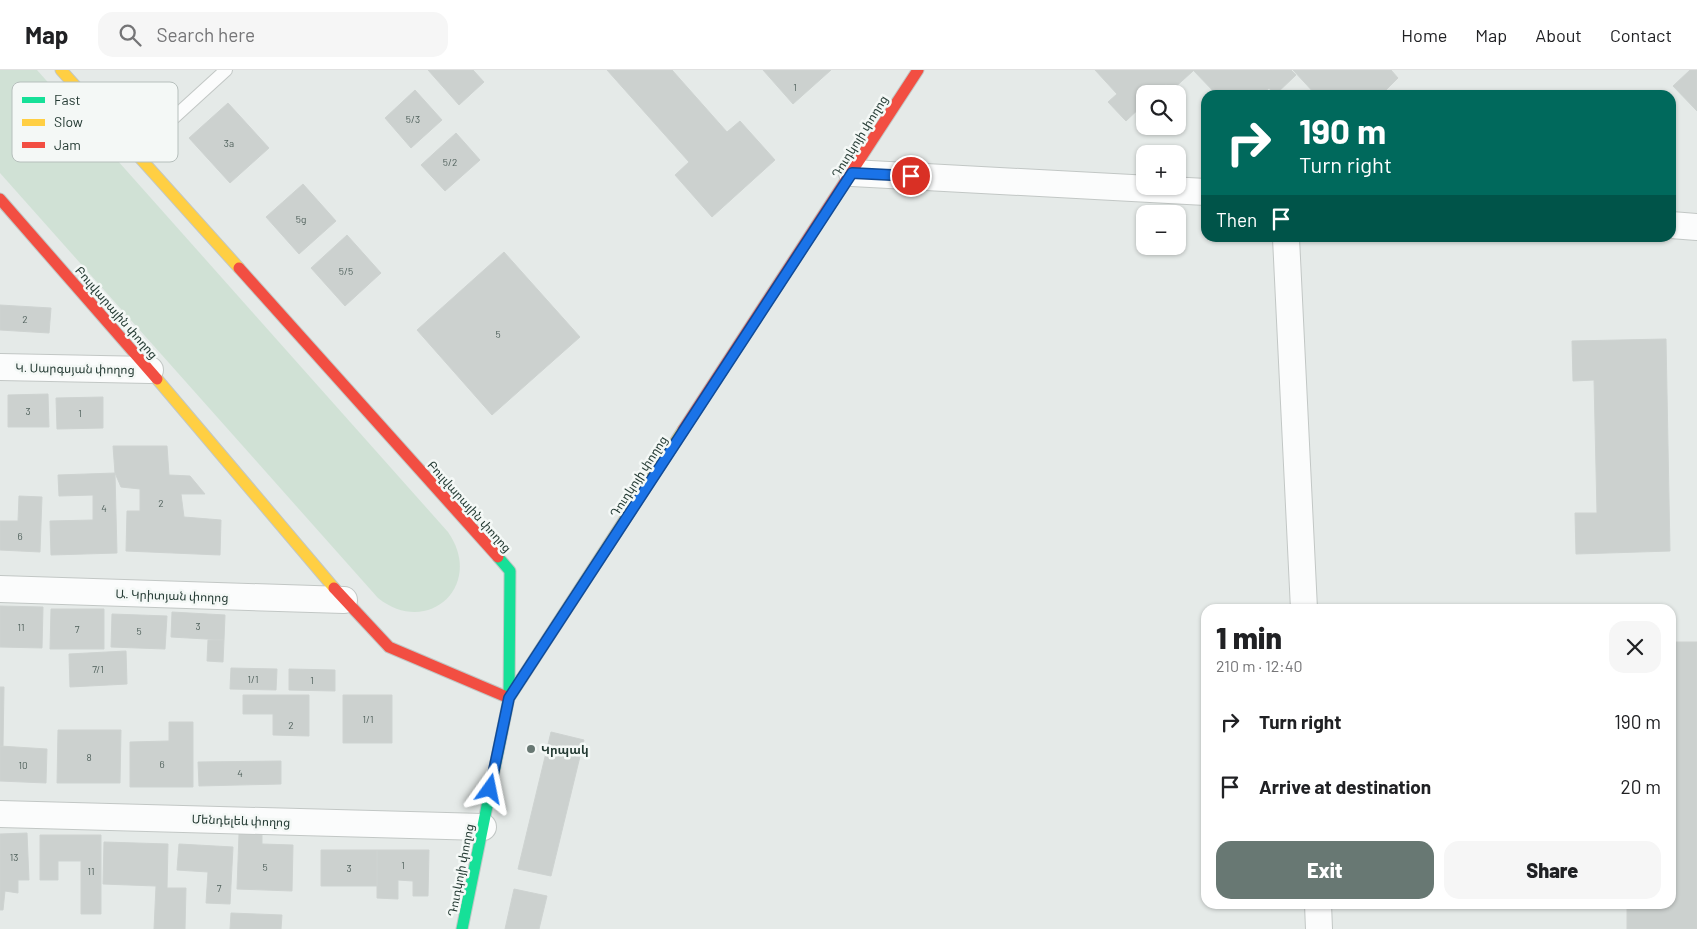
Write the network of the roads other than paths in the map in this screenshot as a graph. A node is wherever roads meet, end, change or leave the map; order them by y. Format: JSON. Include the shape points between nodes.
{"nodes":[{"id":1,"x":61,"y":70,"type":"edge"},
{"id":2,"x":226,"y":70,"type":"edge"},
{"id":3,"x":918,"y":70,"type":"edge"},
{"id":4,"x":72,"y":82,"type":"edge"},
{"id":5,"x":178,"y":114,"type":"edge"},
{"id":6,"x":143,"y":162,"type":"edge"},
{"id":7,"x":852,"y":173,"type":"junction"},
{"id":8,"x":1201,"y":192,"type":"edge"},
{"id":9,"x":0,"y":198,"type":"edge"},
{"id":10,"x":1676,"y":225,"type":"edge"},
{"id":11,"x":1697,"y":227,"type":"edge"},
{"id":12,"x":1286,"y":242,"type":"edge"},
{"id":13,"x":0,"y":367,"type":"edge"},
{"id":14,"x":150,"y":370,"type":"junction"},
{"id":15,"x":0,"y":589,"type":"edge"},
{"id":16,"x":344,"y":600,"type":"junction"},
{"id":17,"x":1304,"y":604,"type":"edge"},
{"id":18,"x":509,"y":698,"type":"junction"},
{"id":19,"x":0,"y":814,"type":"edge"},
{"id":20,"x":483,"y":827,"type":"junction"},
{"id":21,"x":1318,"y":909,"type":"edge"},
{"id":22,"x":462,"y":929,"type":"edge"},
{"id":23,"x":1319,"y":929,"type":"edge"}],
"edges":[{"from":1,"to":4,"type":"street","name":"Բուլվարային փողոց"},
{"from":2,"to":5,"type":"lane"},
{"from":3,"to":7,"type":"street","name":"Դուդկոյի փողոց"},
{"from":6,"to":18,"type":"street","name":"Բուլվարային փողոց","via":[[510,571]]},
{"from":7,"to":8,"type":"street"},
{"from":7,"to":18,"type":"street","name":"Դուդկոյի փողոց"},
{"from":9,"to":14,"type":"street","name":"Բուլվարային փողոց"},
{"from":10,"to":11,"type":"street"},
{"from":12,"to":17,"type":"street"},
{"from":13,"to":14,"type":"street","name":"Կ. Սարգսյան փողոց"},
{"from":14,"to":16,"type":"street","name":"Բուլվարային փողոց"},
{"from":15,"to":16,"type":"street","name":"Ա. Կրիտյան փողոց"},
{"from":16,"to":18,"type":"street","name":"Բուլվարային փողոց","via":[[389,648]]},
{"from":18,"to":20,"type":"street","name":"Դուդկոյի փողոց"},
{"from":19,"to":20,"type":"street","name":"Մենդելեև փողոց"},
{"from":20,"to":22,"type":"street","name":"Դուդկոյի փողոց"},
{"from":21,"to":23,"type":"street"}]}
